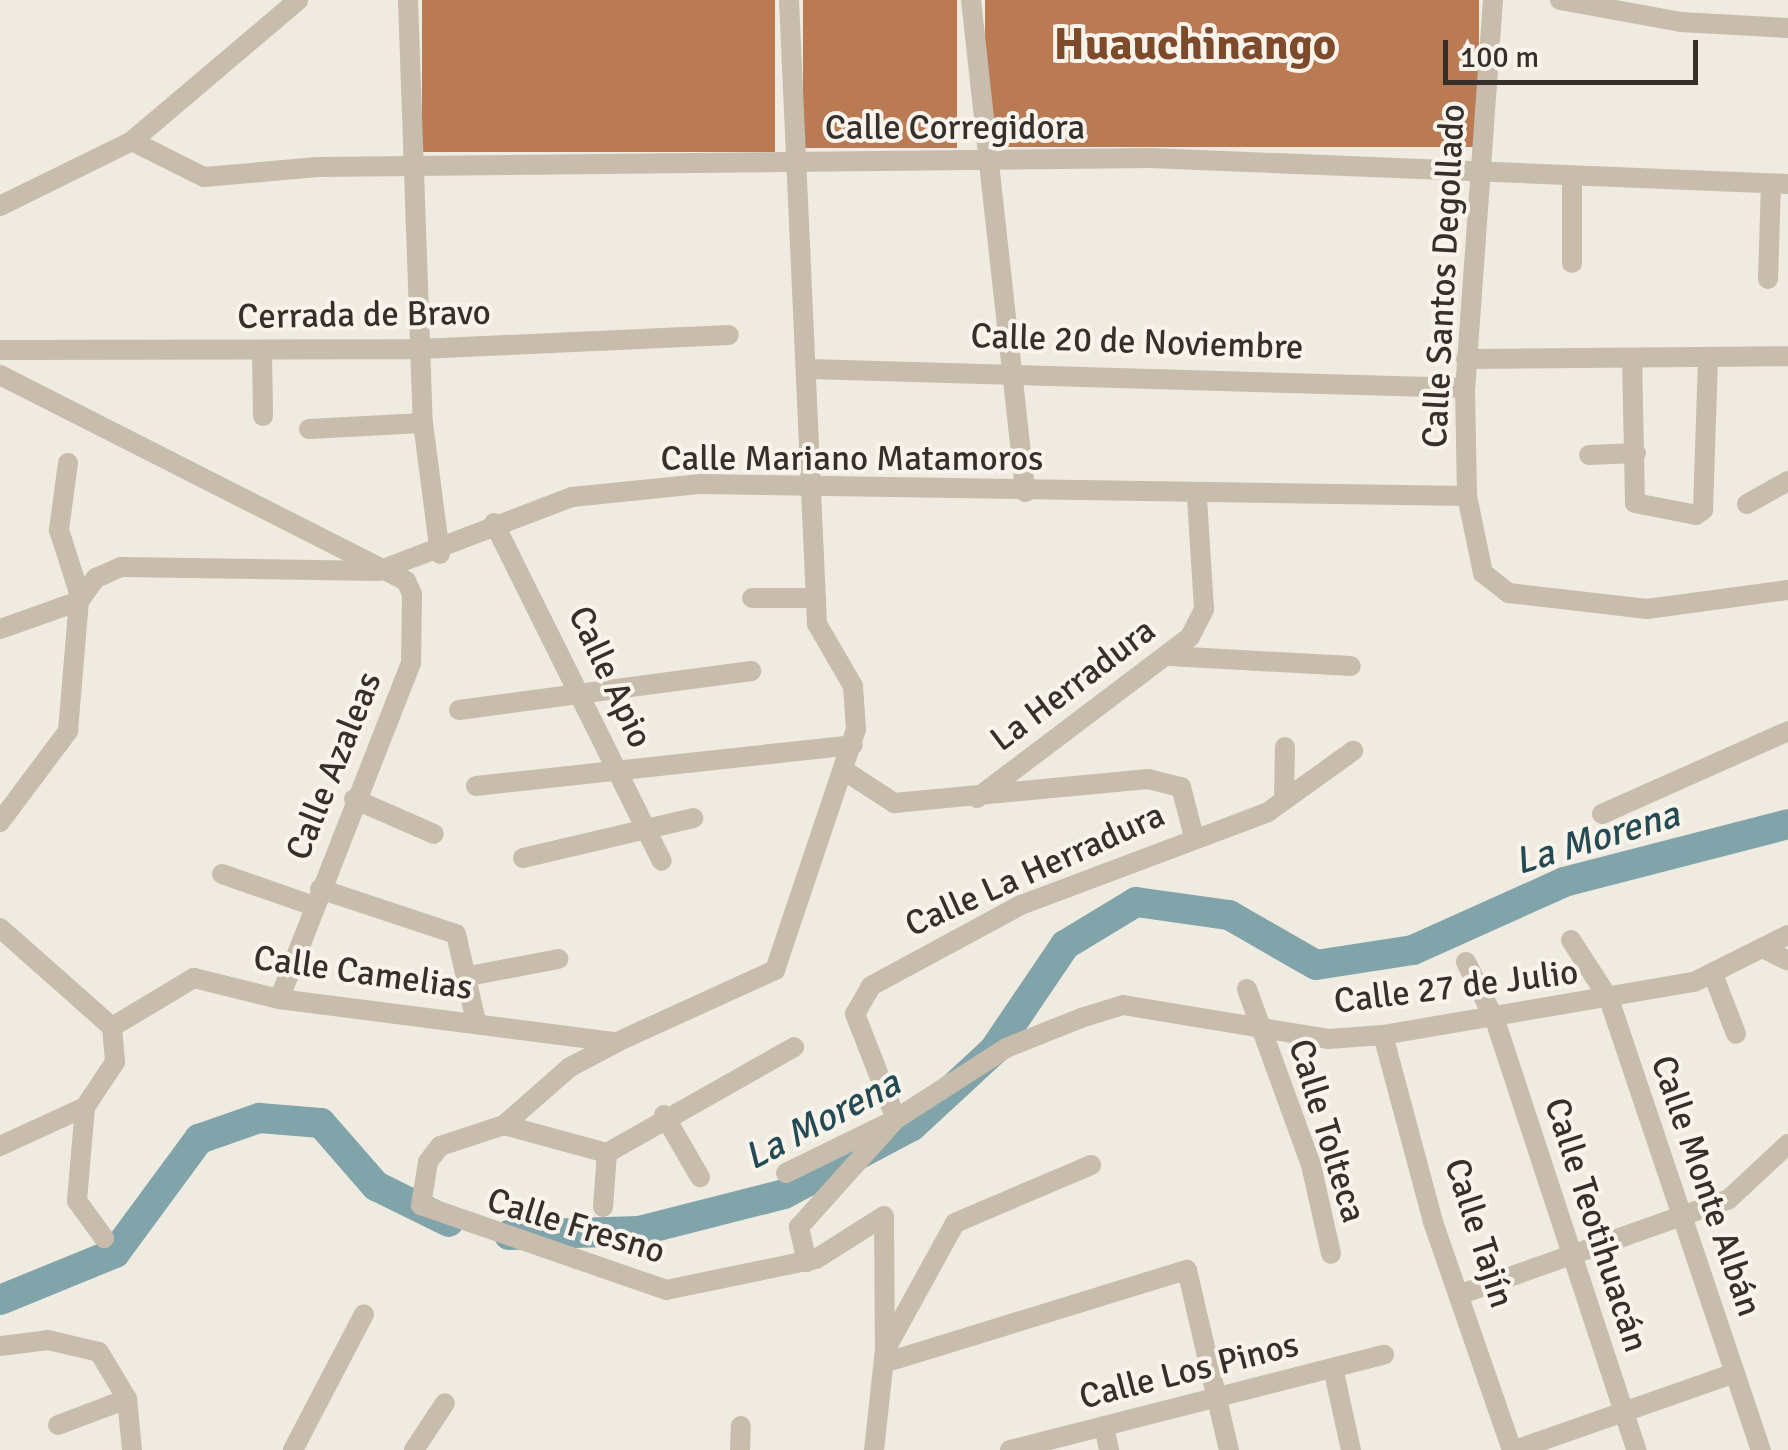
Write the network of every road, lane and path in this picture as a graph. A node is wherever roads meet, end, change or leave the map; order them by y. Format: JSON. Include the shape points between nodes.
{"nodes":[{"id":1,"x":408,"y":0,"type":"edge"},
{"id":2,"x":789,"y":0,"type":"edge"},
{"id":3,"x":971,"y":0,"type":"edge"},
{"id":4,"x":1494,"y":0,"type":"edge"},
{"id":5,"x":1560,"y":0,"type":"edge"},
{"id":6,"x":288,"y":4,"type":"edge"},
{"id":7,"x":1637,"y":7,"type":"edge"},
{"id":8,"x":1788,"y":28,"type":"edge"},
{"id":9,"x":132,"y":141,"type":"junction"},
{"id":10,"x":793,"y":161,"type":"junction"},
{"id":11,"x":991,"y":162,"type":"junction"},
{"id":12,"x":413,"y":166,"type":"junction"},
{"id":13,"x":1480,"y":174,"type":"junction"},
{"id":14,"x":1572,"y":179,"type":"junction"},
{"id":15,"x":1779,"y":184,"type":"edge"},
{"id":16,"x":0,"y":206,"type":"edge"},
{"id":17,"x":1572,"y":264,"type":"dead end"},
{"id":18,"x":1768,"y":279,"type":"dead end"},
{"id":19,"x":729,"y":335,"type":"dead end"},
{"id":20,"x":419,"y":349,"type":"junction"},
{"id":21,"x":0,"y":350,"type":"edge"},
{"id":22,"x":262,"y":350,"type":"junction"},
{"id":23,"x":1788,"y":356,"type":"edge"},
{"id":24,"x":1708,"y":357,"type":"junction"},
{"id":25,"x":1632,"y":358,"type":"junction"},
{"id":26,"x":1466,"y":359,"type":"junction"},
{"id":27,"x":808,"y":369,"type":"junction"},
{"id":28,"x":1018,"y":370,"type":"junction"},
{"id":29,"x":0,"y":375,"type":"edge"},
{"id":30,"x":1465,"y":388,"type":"junction"},
{"id":31,"x":263,"y":416,"type":"dead end"},
{"id":32,"x":423,"y":422,"type":"junction"},
{"id":33,"x":310,"y":429,"type":"dead end"},
{"id":34,"x":1636,"y":453,"type":"junction"},
{"id":35,"x":1589,"y":455,"type":"dead end"},
{"id":36,"x":68,"y":463,"type":"dead end"},
{"id":37,"x":1788,"y":481,"type":"edge"},
{"id":38,"x":814,"y":484,"type":"junction"},
{"id":39,"x":1025,"y":492,"type":"junction"},
{"id":40,"x":1467,"y":496,"type":"junction"},
{"id":41,"x":1196,"y":498,"type":"junction"},
{"id":42,"x":1747,"y":504,"type":"dead end"},
{"id":43,"x":494,"y":523,"type":"junction"},
{"id":44,"x":440,"y":554,"type":"junction"},
{"id":45,"x":378,"y":572,"type":"junction"},
{"id":46,"x":1788,"y":590,"type":"edge"},
{"id":47,"x":752,"y":598,"type":"dead end"},
{"id":48,"x":816,"y":598,"type":"junction"},
{"id":49,"x":80,"y":600,"type":"junction"},
{"id":50,"x":0,"y":629,"type":"edge"},
{"id":51,"x":1170,"y":656,"type":"junction"},
{"id":52,"x":1351,"y":666,"type":"dead end"},
{"id":53,"x":751,"y":671,"type":"dead end"},
{"id":54,"x":584,"y":692,"type":"junction"},
{"id":55,"x":460,"y":710,"type":"dead end"},
{"id":56,"x":1788,"y":731,"type":"edge"},
{"id":57,"x":853,"y":745,"type":"junction"},
{"id":58,"x":1285,"y":748,"type":"dead end"},
{"id":59,"x":1353,"y":752,"type":"dead end"},
{"id":60,"x":617,"y":769,"type":"junction"},
{"id":61,"x":846,"y":770,"type":"junction"},
{"id":62,"x":476,"y":786,"type":"dead end"},
{"id":63,"x":977,"y":798,"type":"junction"},
{"id":64,"x":1284,"y":798,"type":"junction"},
{"id":65,"x":354,"y":799,"type":"junction"},
{"id":66,"x":1602,"y":814,"type":"dead end"},
{"id":67,"x":693,"y":818,"type":"dead end"},
{"id":68,"x":0,"y":822,"type":"edge"},
{"id":69,"x":646,"y":827,"type":"junction"},
{"id":70,"x":1193,"y":833,"type":"junction"},
{"id":71,"x":434,"y":834,"type":"dead end"},
{"id":72,"x":523,"y":858,"type":"dead end"},
{"id":73,"x":662,"y":860,"type":"dead end"},
{"id":74,"x":222,"y":874,"type":"dead end"},
{"id":75,"x":317,"y":898,"type":"junction"},
{"id":76,"x":0,"y":928,"type":"edge"},
{"id":77,"x":1788,"y":935,"type":"edge"},
{"id":78,"x":1570,"y":940,"type":"dead end"},
{"id":79,"x":1763,"y":948,"type":"junction"},
{"id":80,"x":558,"y":959,"type":"dead end"},
{"id":81,"x":1788,"y":961,"type":"edge"},
{"id":82,"x":1466,"y":962,"type":"dead end"},
{"id":83,"x":1713,"y":974,"type":"junction"},
{"id":84,"x":469,"y":976,"type":"junction"},
{"id":85,"x":1246,"y":989,"type":"dead end"},
{"id":86,"x":280,"y":999,"type":"junction"},
{"id":87,"x":1609,"y":1000,"type":"junction"},
{"id":88,"x":1494,"y":1020,"type":"junction"},
{"id":89,"x":476,"y":1021,"type":"junction"},
{"id":90,"x":112,"y":1027,"type":"junction"},
{"id":91,"x":1260,"y":1028,"type":"junction"},
{"id":92,"x":1736,"y":1034,"type":"dead end"},
{"id":93,"x":1384,"y":1036,"type":"junction"},
{"id":94,"x":617,"y":1042,"type":"junction"},
{"id":95,"x":794,"y":1047,"type":"dead end"},
{"id":96,"x":84,"y":1107,"type":"junction"},
{"id":97,"x":664,"y":1114,"type":"junction"},
{"id":98,"x":896,"y":1119,"type":"junction"},
{"id":99,"x":504,"y":1125,"type":"junction"},
{"id":100,"x":1788,"y":1144,"type":"edge"},
{"id":101,"x":0,"y":1146,"type":"edge"},
{"id":102,"x":607,"y":1152,"type":"junction"},
{"id":103,"x":1091,"y":1165,"type":"dead end"},
{"id":104,"x":786,"y":1172,"type":"dead end"},
{"id":105,"x":700,"y":1177,"type":"dead end"},
{"id":106,"x":603,"y":1206,"type":"dead end"},
{"id":107,"x":1687,"y":1217,"type":"junction"},
{"id":108,"x":104,"y":1238,"type":"dead end"},
{"id":109,"x":1331,"y":1254,"type":"dead end"},
{"id":110,"x":1573,"y":1260,"type":"junction"},
{"id":111,"x":806,"y":1262,"type":"junction"},
{"id":112,"x":1464,"y":1293,"type":"junction"},
{"id":113,"x":364,"y":1314,"type":"dead end"},
{"id":114,"x":0,"y":1346,"type":"edge"},
{"id":115,"x":1384,"y":1355,"type":"dead end"},
{"id":116,"x":884,"y":1356,"type":"junction"},
{"id":117,"x":1334,"y":1368,"type":"junction"},
{"id":118,"x":1735,"y":1373,"type":"junction"},
{"id":119,"x":1216,"y":1397,"type":"junction"},
{"id":120,"x":127,"y":1399,"type":"junction"},
{"id":121,"x":445,"y":1404,"type":"dead end"},
{"id":122,"x":1623,"y":1412,"type":"junction"},
{"id":123,"x":58,"y":1424,"type":"dead end"},
{"id":124,"x":741,"y":1426,"type":"dead end"},
{"id":125,"x":1104,"y":1426,"type":"junction"},
{"id":126,"x":132,"y":1450,"type":"edge"},
{"id":127,"x":293,"y":1450,"type":"edge"},
{"id":128,"x":414,"y":1450,"type":"edge"},
{"id":129,"x":740,"y":1450,"type":"edge"},
{"id":130,"x":874,"y":1450,"type":"edge"},
{"id":131,"x":1010,"y":1450,"type":"edge"},
{"id":132,"x":1109,"y":1450,"type":"edge"},
{"id":133,"x":1229,"y":1450,"type":"edge"},
{"id":134,"x":1351,"y":1450,"type":"edge"},
{"id":135,"x":1513,"y":1450,"type":"edge"},
{"id":136,"x":1636,"y":1450,"type":"edge"},
{"id":137,"x":1761,"y":1450,"type":"edge"}],
"edges":[{"from":1,"to":12,"type":"street"},
{"from":2,"to":10,"type":"street"},
{"from":3,"to":11,"type":"street"},
{"from":4,"to":13,"type":"street","name":"Calle Santos Degollado"},
{"from":5,"to":7,"type":"street"},
{"from":6,"to":9,"type":"street"},
{"from":7,"to":8,"type":"street"},
{"from":9,"to":12,"type":"street","name":"Calle Corregidora","via":[[204,177]]},
{"from":9,"to":16,"type":"street"},
{"from":10,"to":11,"type":"street","name":"Calle Corregidora"},
{"from":10,"to":12,"type":"street","name":"Calle Corregidora"},
{"from":10,"to":27,"type":"street"},
{"from":11,"to":13,"type":"street","name":"Calle Corregidora","via":[[1150,158]]},
{"from":11,"to":28,"type":"street"},
{"from":12,"to":20,"type":"street"},
{"from":13,"to":14,"type":"street","name":"Calle Corregidora"},
{"from":13,"to":26,"type":"street","name":"Calle Santos Degollado"},
{"from":14,"to":15,"type":"street","name":"Calle Corregidora"},
{"from":14,"to":17,"type":"street"},
{"from":15,"to":18,"type":"street"},
{"from":19,"to":20,"type":"street","name":"Cerrada de Bravo"},
{"from":20,"to":22,"type":"street","name":"Cerrada de Bravo"},
{"from":20,"to":32,"type":"street"},
{"from":21,"to":22,"type":"street","name":"Cerrada de Bravo"},
{"from":22,"to":31,"type":"street"},
{"from":23,"to":24,"type":"street"},
{"from":24,"to":25,"type":"street"},
{"from":24,"to":34,"type":"street","via":[[1700,513],[1638,508]]},
{"from":25,"to":26,"type":"street"},
{"from":25,"to":34,"type":"street"},
{"from":26,"to":30,"type":"street","name":"Calle Santos Degollado"},
{"from":27,"to":28,"type":"street","name":"Calle 20 de Noviembre"},
{"from":27,"to":38,"type":"street"},
{"from":28,"to":30,"type":"street","name":"Calle 20 de Noviembre"},
{"from":28,"to":39,"type":"street"},
{"from":29,"to":45,"type":"street"},
{"from":30,"to":40,"type":"street","name":"Calle Santos Degollado"},
{"from":32,"to":33,"type":"street"},
{"from":32,"to":44,"type":"street"},
{"from":34,"to":35,"type":"street"},
{"from":36,"to":49,"type":"street","via":[[58,530]]},
{"from":37,"to":42,"type":"street"},
{"from":38,"to":39,"type":"street","name":"Calle Mariano Matamoros"},
{"from":38,"to":43,"type":"street","name":"Calle Mariano Matamoros","via":[[572,497]]},
{"from":38,"to":48,"type":"street"},
{"from":39,"to":41,"type":"street","name":"Calle Mariano Matamoros"},
{"from":40,"to":41,"type":"street","name":"Calle Mariano Matamoros"},
{"from":40,"to":46,"type":"street","name":"Calle Santos Degollado","via":[[1483,574],[1509,593],[1646,609]]},
{"from":41,"to":51,"type":"street","name":"La Herradura","via":[[1204,610]]},
{"from":43,"to":44,"type":"street","name":"Calle Mariano Matamoros"},
{"from":43,"to":54,"type":"street","name":"Calle Apio"},
{"from":44,"to":45,"type":"street","name":"Calle Mariano Matamoros"},
{"from":45,"to":49,"type":"street","name":"Calle Mariano Matamoros","via":[[121,567]]},
{"from":45,"to":65,"type":"street","name":"Calle Azaleas","via":[[406,581],[412,594],[411,663]]},
{"from":47,"to":48,"type":"street"},
{"from":48,"to":57,"type":"street","via":[[817,624],[853,686]]},
{"from":49,"to":50,"type":"street","name":"Calle Mariano Matamoros"},
{"from":49,"to":68,"type":"street","via":[[68,732]]},
{"from":51,"to":52,"type":"street"},
{"from":51,"to":63,"type":"street","name":"La Herradura"},
{"from":53,"to":54,"type":"street"},
{"from":54,"to":55,"type":"street"},
{"from":54,"to":60,"type":"street","name":"Calle Apio"},
{"from":56,"to":66,"type":"street"},
{"from":57,"to":60,"type":"street"},
{"from":57,"to":61,"type":"street"},
{"from":58,"to":64,"type":"street"},
{"from":59,"to":64,"type":"street","name":"Calle La Herradura"},
{"from":60,"to":62,"type":"street"},
{"from":60,"to":69,"type":"street","name":"Calle Apio"},
{"from":61,"to":63,"type":"street","name":"La Herradura","via":[[894,804]]},
{"from":61,"to":94,"type":"street","via":[[775,970]]},
{"from":63,"to":70,"type":"street","name":"La Herradura","via":[[1148,779],[1182,787]]},
{"from":64,"to":70,"type":"street","name":"Calle La Herradura","via":[[1250,820]]},
{"from":65,"to":71,"type":"street"},
{"from":65,"to":75,"type":"street","name":"Calle Azaleas"},
{"from":67,"to":69,"type":"street"},
{"from":69,"to":72,"type":"street"},
{"from":69,"to":73,"type":"street","name":"Calle Apio"},
{"from":70,"to":98,"type":"street","name":"Calle La Herradura","via":[[1020,905],[871,986],[855,1014]]},
{"from":74,"to":75,"type":"street"},
{"from":75,"to":84,"type":"street","via":[[456,934]]},
{"from":75,"to":86,"type":"street","name":"Calle Azaleas"},
{"from":76,"to":90,"type":"street"},
{"from":77,"to":79,"type":"street","name":"Calle 27 de Julio"},
{"from":78,"to":87,"type":"street","name":"Calle Monte Albán"},
{"from":79,"to":81,"type":"street"},
{"from":79,"to":83,"type":"street","name":"Calle 27 de Julio"},
{"from":80,"to":84,"type":"street"},
{"from":82,"to":88,"type":"street","name":"Calle Teotihuacán"},
{"from":83,"to":87,"type":"street","name":"Calle 27 de Julio"},
{"from":83,"to":92,"type":"street"},
{"from":84,"to":89,"type":"street"},
{"from":85,"to":91,"type":"street","name":"Calle Tolteca"},
{"from":86,"to":89,"type":"street","name":"Calle Camelias"},
{"from":86,"to":90,"type":"street","name":"Calle Camelias","via":[[186,979]]},
{"from":87,"to":88,"type":"street","name":"Calle 27 de Julio"},
{"from":87,"to":107,"type":"street","name":"Calle Monte Albán","via":[[1652,1143]]},
{"from":88,"to":93,"type":"street","name":"Calle 27 de Julio"},
{"from":88,"to":110,"type":"street","name":"Calle Teotihuacán"},
{"from":89,"to":94,"type":"street","name":"Calle Camelias"},
{"from":90,"to":96,"type":"street","via":[[114,1062]]},
{"from":91,"to":93,"type":"street","name":"Calle 27 de Julio"},
{"from":91,"to":98,"type":"street","name":"Calle 27 de Julio","via":[[1123,1005],[1006,1048]]},
{"from":91,"to":109,"type":"street","name":"Calle Tolteca","via":[[1311,1165]]},
{"from":93,"to":112,"type":"street","name":"Calle Tajín","via":[[1433,1222]]},
{"from":94,"to":99,"type":"street","via":[[570,1067]]},
{"from":95,"to":97,"type":"street"},
{"from":96,"to":101,"type":"street"},
{"from":96,"to":108,"type":"street","via":[[77,1201]]},
{"from":97,"to":102,"type":"street"},
{"from":97,"to":105,"type":"street"},
{"from":98,"to":104,"type":"street"},
{"from":98,"to":111,"type":"street","via":[[798,1227]]},
{"from":99,"to":102,"type":"street"},
{"from":99,"to":111,"type":"street","name":"Calle Fresno","via":[[440,1146],[428,1162],[421,1205],[635,1286],[666,1290]]},
{"from":100,"to":107,"type":"street","via":[[1729,1199]]},
{"from":102,"to":106,"type":"street"},
{"from":103,"to":116,"type":"street","via":[[955,1223]]},
{"from":107,"to":110,"type":"street"},
{"from":107,"to":118,"type":"street","name":"Calle Monte Albán"},
{"from":110,"to":112,"type":"street"},
{"from":110,"to":122,"type":"street","name":"Calle Teotihuacán"},
{"from":111,"to":116,"type":"street","name":"Calle Fresno","via":[[884,1216]]},
{"from":112,"to":135,"type":"street","name":"Calle Tajín"},
{"from":113,"to":127,"type":"street"},
{"from":114,"to":120,"type":"street","via":[[48,1340],[99,1352]]},
{"from":115,"to":117,"type":"street","name":"Calle Los Pinos"},
{"from":116,"to":119,"type":"street","via":[[1187,1270]]},
{"from":116,"to":130,"type":"street","name":"Calle Fresno"},
{"from":117,"to":119,"type":"street","name":"Calle Los Pinos"},
{"from":117,"to":134,"type":"street"},
{"from":118,"to":122,"type":"street"},
{"from":118,"to":137,"type":"street","name":"Calle Monte Albán"},
{"from":119,"to":125,"type":"street","name":"Calle Los Pinos"},
{"from":119,"to":133,"type":"street"},
{"from":120,"to":123,"type":"street"},
{"from":120,"to":126,"type":"street"},
{"from":121,"to":128,"type":"street"},
{"from":122,"to":135,"type":"street"},
{"from":122,"to":136,"type":"street","name":"Calle Teotihuacán"},
{"from":124,"to":129,"type":"street"},
{"from":125,"to":131,"type":"street","name":"Calle Los Pinos"},
{"from":125,"to":132,"type":"street"}]}
